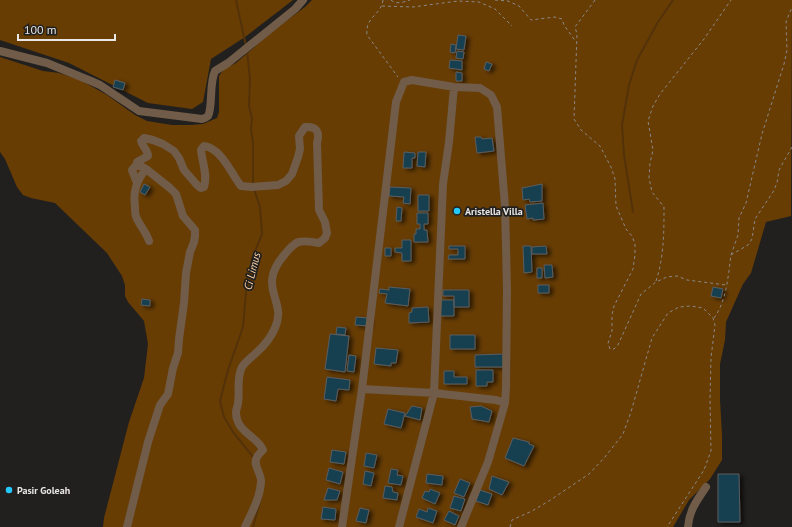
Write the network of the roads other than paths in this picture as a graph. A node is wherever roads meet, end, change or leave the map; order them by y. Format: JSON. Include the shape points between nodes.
{"nodes":[{"id":1,"x":303,"y":0,"type":"edge"},
{"id":2,"x":0,"y":50,"type":"edge"},
{"id":3,"x":454,"y":87,"type":"junction"},
{"id":4,"x":137,"y":164,"type":"junction"},
{"id":5,"x":146,"y":169,"type":"junction"},
{"id":6,"x":137,"y":183,"type":"junction"},
{"id":7,"x":149,"y":241,"type":"dead end"},
{"id":8,"x":362,"y":389,"type":"junction"},
{"id":9,"x":434,"y":393,"type":"junction"},
{"id":10,"x":505,"y":403,"type":"junction"},
{"id":11,"x":706,"y":487,"type":"dead end"},
{"id":12,"x":127,"y":527,"type":"edge"},
{"id":13,"x":245,"y":527,"type":"edge"},
{"id":14,"x":342,"y":527,"type":"edge"},
{"id":15,"x":399,"y":527,"type":"edge"},
{"id":16,"x":461,"y":527,"type":"edge"},
{"id":17,"x":688,"y":527,"type":"edge"}],
"edges":[{"from":1,"to":2,"type":"street","via":[[234,59],[215,71],[210,91],[209,113],[202,119],[139,111],[91,81],[47,63]]},
{"from":3,"to":8,"type":"street","via":[[412,80],[404,82],[396,102]]},
{"from":3,"to":9,"type":"street","via":[[443,184]]},
{"from":3,"to":10,"type":"street","via":[[480,88],[490,95],[497,108],[505,206]]},
{"from":4,"to":5,"type":"street"},
{"from":4,"to":6,"type":"street","via":[[132,170]]},
{"from":4,"to":13,"type":"street","via":[[148,156],[140,140],[153,140],[174,151],[184,170],[201,188],[205,183],[201,150],[206,146],[212,148],[227,163],[240,186],[278,185],[292,174],[300,149],[299,136],[304,129],[307,126],[318,132],[319,210],[327,233],[319,243],[295,243],[274,270],[271,288],[279,316],[275,328],[259,350],[242,366],[238,379],[237,423],[262,446],[263,450],[256,461],[262,480],[257,501]]},
{"from":5,"to":6,"type":"street"},
{"from":5,"to":12,"type":"street","via":[[176,194],[183,216],[194,230],[195,236],[187,267],[178,353],[168,394],[160,406],[148,442]]},
{"from":6,"to":7,"type":"street","via":[[134,191],[136,218]]},
{"from":8,"to":9,"type":"street"},
{"from":8,"to":14,"type":"street"},
{"from":9,"to":10,"type":"street"},
{"from":9,"to":15,"type":"street"},
{"from":10,"to":16,"type":"street","via":[[488,462]]},
{"from":11,"to":17,"type":"street","via":[[691,510]]}]}
